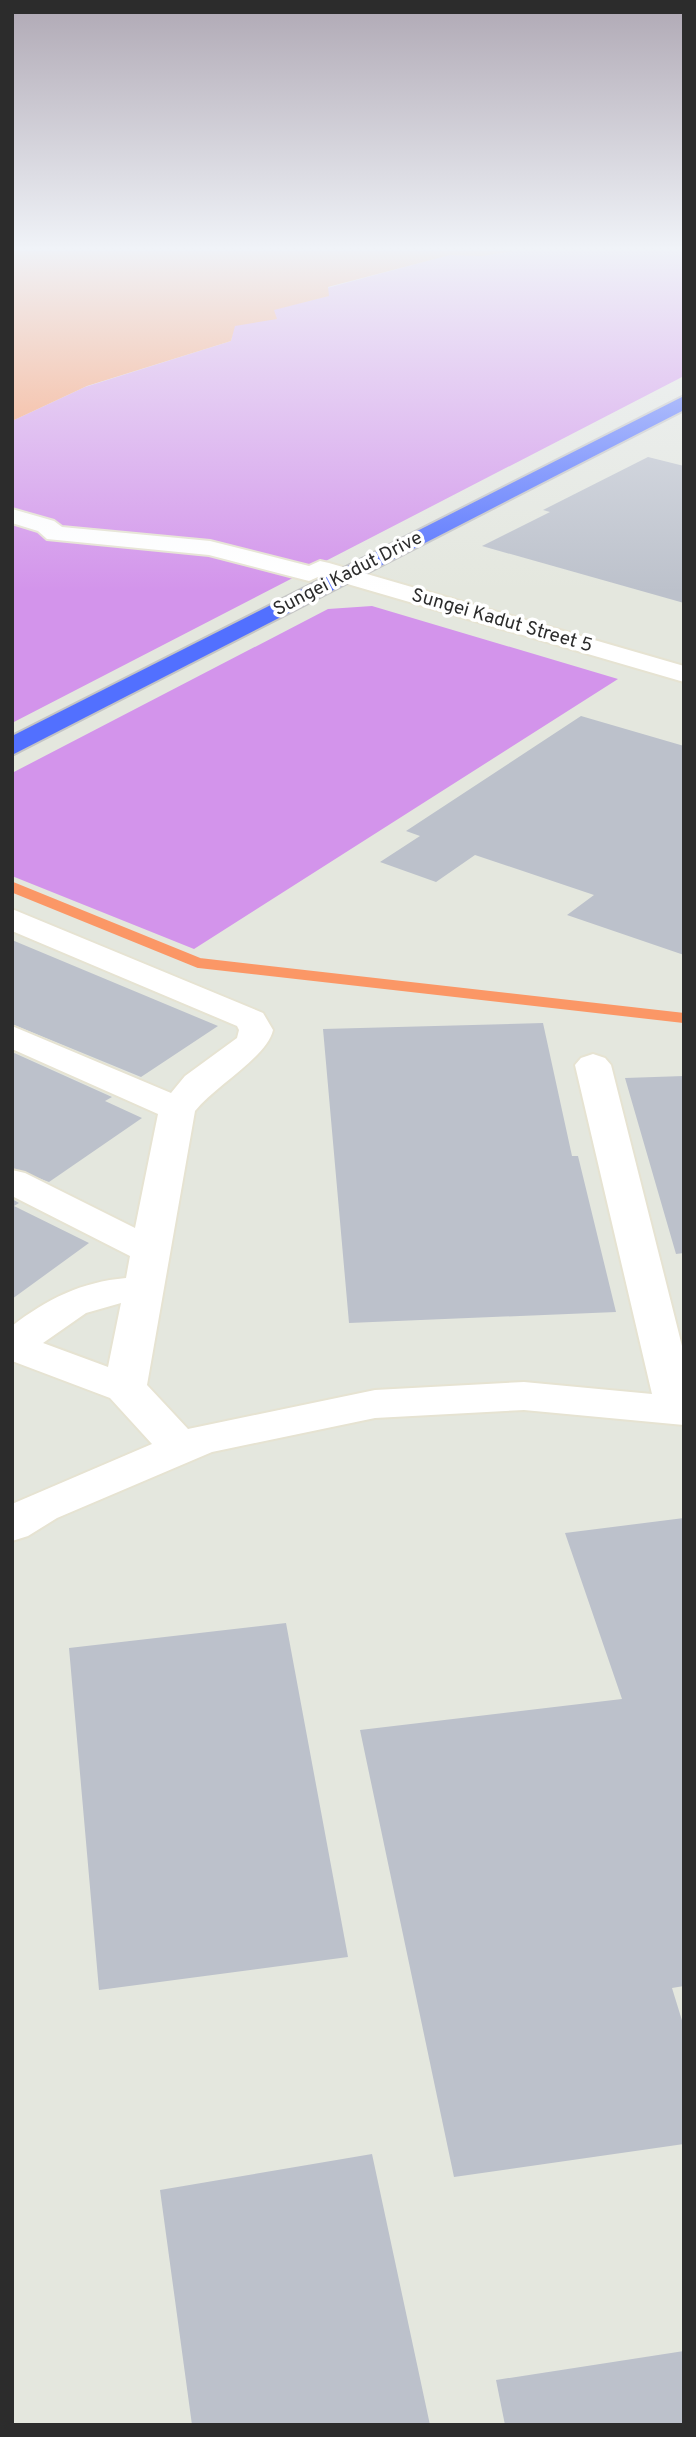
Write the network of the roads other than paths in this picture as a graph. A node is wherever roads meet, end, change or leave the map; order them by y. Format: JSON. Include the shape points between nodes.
{"nodes":[{"id":1,"x":684,"y":385,"type":"edge"},
{"id":2,"x":684,"y":402,"type":"edge"},
{"id":3,"x":12,"y":516,"type":"edge"},
{"id":4,"x":50,"y":532,"type":"junction"},
{"id":5,"x":12,"y":535,"type":"edge"},
{"id":6,"x":324,"y":573,"type":"junction"},
{"id":7,"x":684,"y":674,"type":"edge"},
{"id":8,"x":12,"y":723,"type":"edge"},
{"id":9,"x":12,"y":747,"type":"edge"},
{"id":10,"x":12,"y":919,"type":"edge"},
{"id":11,"x":12,"y":1036,"type":"edge"},
{"id":12,"x":593,"y":1065,"type":"dead end"},
{"id":13,"x":177,"y":1110,"type":"junction"},
{"id":14,"x":12,"y":1181,"type":"edge"},
{"id":15,"x":148,"y":1270,"type":"junction"},
{"id":16,"x":13,"y":1346,"type":"edge"},
{"id":17,"x":125,"y":1388,"type":"junction"},
{"id":18,"x":680,"y":1411,"type":"edge"},
{"id":19,"x":182,"y":1449,"type":"junction"},
{"id":20,"x":12,"y":1525,"type":"edge"}],
"edges":[{"from":1,"to":6,"type":"main road","name":"Sungei Kadut Drive"},
{"from":2,"to":6,"type":"main road","name":"Sungei Kadut Drive"},
{"from":3,"to":4,"type":"street","via":[[46,526]]},
{"from":4,"to":5,"type":"street"},
{"from":4,"to":6,"type":"street","name":"Sungei Kadut Street 5","via":[[210,548]]},
{"from":6,"to":7,"type":"street","name":"Sungei Kadut Street 5"},
{"from":6,"to":8,"type":"main road","name":"Sungei Kadut Drive"},
{"from":6,"to":9,"type":"main road","name":"Sungei Kadut Drive"},
{"from":10,"to":13,"type":"street","via":[[251,1020],[256,1030],[253,1042],[198,1084]]},
{"from":11,"to":13,"type":"street"},
{"from":12,"to":18,"type":"street"},
{"from":13,"to":15,"type":"street"},
{"from":14,"to":15,"type":"street"},
{"from":15,"to":16,"type":"street","via":[[66,1304]]},
{"from":15,"to":17,"type":"street"},
{"from":16,"to":17,"type":"street"},
{"from":17,"to":19,"type":"street"},
{"from":18,"to":19,"type":"street","via":[[524,1396],[375,1404],[202,1440]]},
{"from":19,"to":20,"type":"street","via":[[41,1507]]}]}
